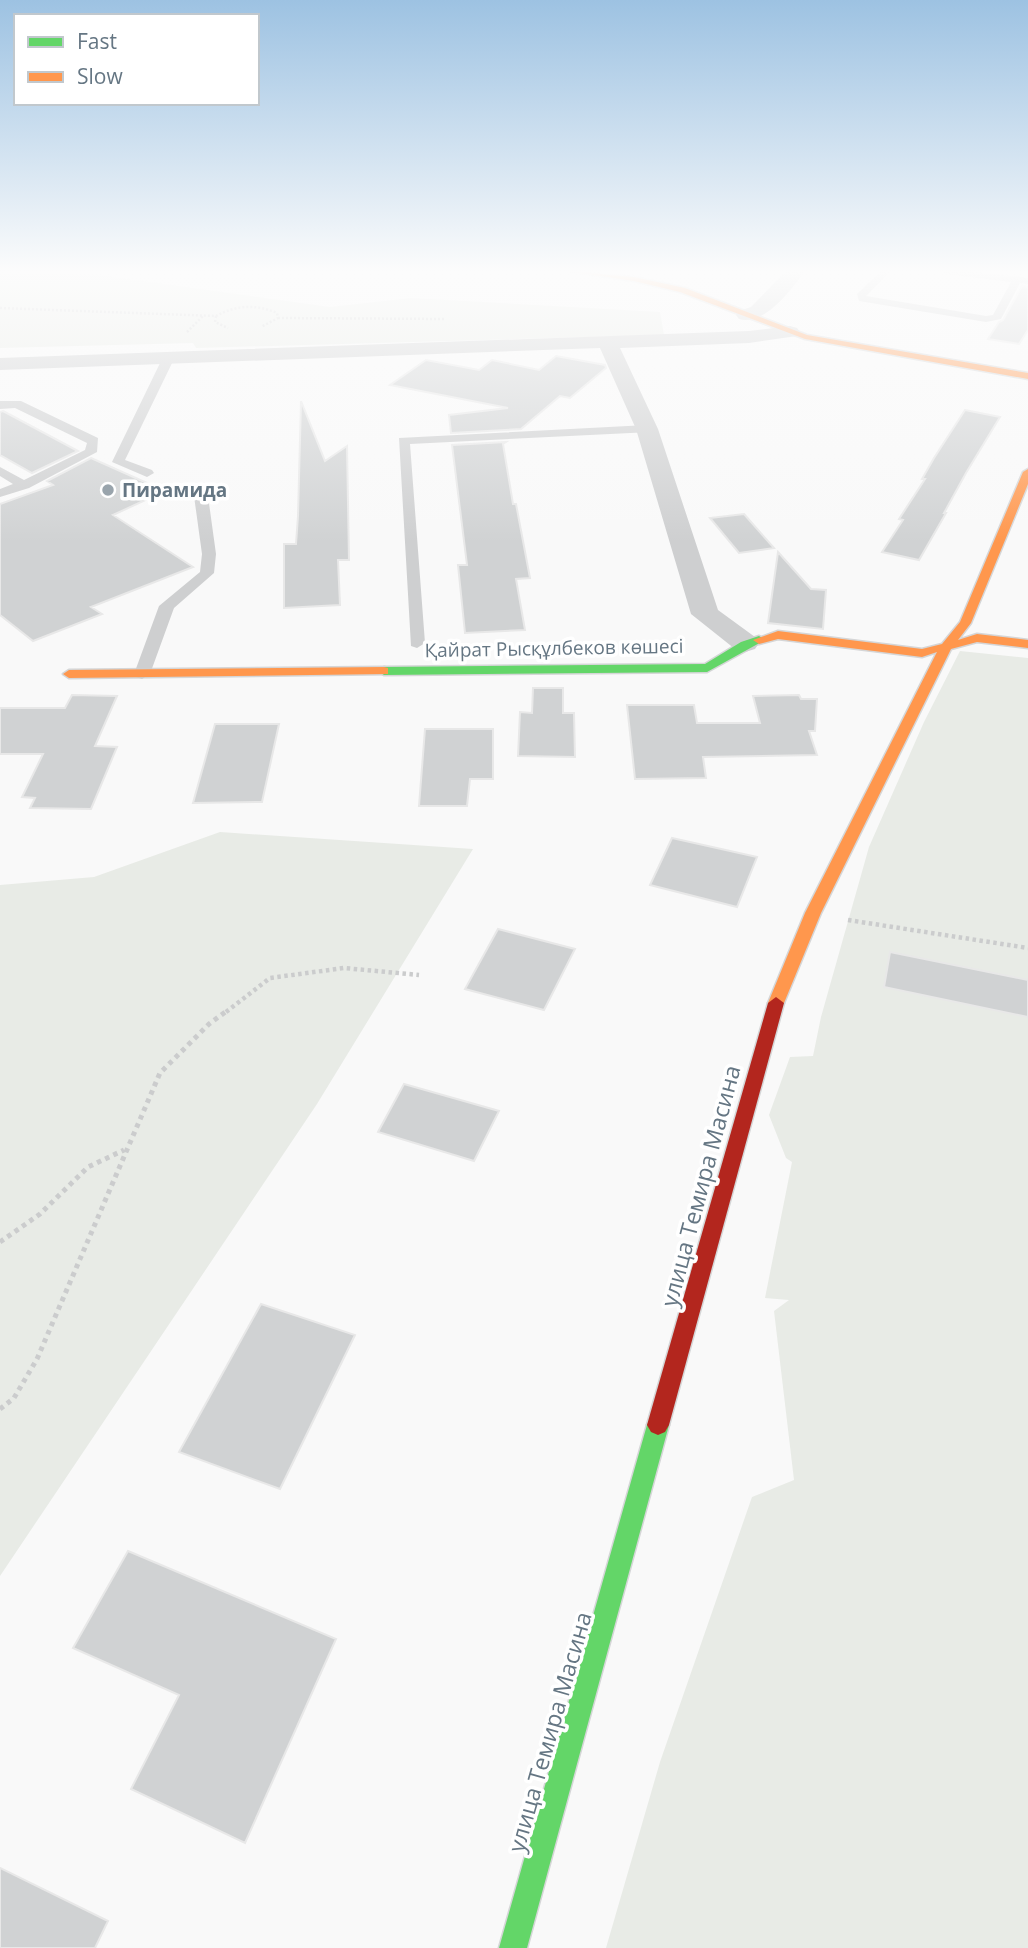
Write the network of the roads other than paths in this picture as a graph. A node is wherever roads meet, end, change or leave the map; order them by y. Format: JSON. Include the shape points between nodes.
{"nodes":[{"id":1,"x":70,"y":362,"type":"edge"},
{"id":2,"x":167,"y":362,"type":"edge"},
{"id":3,"x":616,"y":362,"type":"edge"},
{"id":4,"x":945,"y":362,"type":"edge"},
{"id":5,"x":993,"y":362,"type":"edge"},
{"id":6,"x":0,"y":364,"type":"edge"},
{"id":7,"x":1028,"y":368,"type":"edge"},
{"id":8,"x":1028,"y":376,"type":"edge"},
{"id":9,"x":0,"y":405,"type":"edge"},
{"id":10,"x":647,"y":429,"type":"junction"},
{"id":11,"x":0,"y":471,"type":"edge"},
{"id":12,"x":1028,"y":471,"type":"edge"},
{"id":13,"x":147,"y":473,"type":"dead end"},
{"id":14,"x":24,"y":485,"type":"junction"},
{"id":15,"x":0,"y":494,"type":"edge"},
{"id":16,"x":201,"y":496,"type":"dead end"},
{"id":17,"x":417,"y":643,"type":"dead end"},
{"id":18,"x":745,"y":643,"type":"junction"},
{"id":19,"x":1028,"y":643,"type":"edge"},
{"id":20,"x":947,"y":645,"type":"junction"},
{"id":21,"x":69,"y":674,"type":"dead end"},
{"id":22,"x":142,"y":674,"type":"junction"},
{"id":23,"x":513,"y":1948,"type":"edge"}],
"edges":[{"from":1,"to":6,"type":"street"},
{"from":2,"to":13,"type":"lane","via":[[118,462]]},
{"from":3,"to":10,"type":"street"},
{"from":4,"to":8,"type":"street"},
{"from":5,"to":7,"type":"street"},
{"from":9,"to":14,"type":"lane","via":[[17,404],[93,441],[91,452]]},
{"from":10,"to":17,"type":"lane","via":[[403,441]]},
{"from":10,"to":18,"type":"street","via":[[705,614]]},
{"from":11,"to":14,"type":"lane"},
{"from":12,"to":20,"type":"street","name":"улица Темира Масина","via":[[965,623]]},
{"from":14,"to":15,"type":"lane"},
{"from":16,"to":22,"type":"lane","via":[[207,573],[167,606]]},
{"from":18,"to":20,"type":"street","name":"Қайрат Рысқұлбеков көшесі","via":[[778,635],[922,653]]},
{"from":18,"to":22,"type":"street","name":"Қайрат Рысқұлбеков көшесі","via":[[707,668]]},
{"from":19,"to":20,"type":"street","name":"Қайрат Рысқұлбеков көшесі","via":[[977,638]]},
{"from":20,"to":23,"type":"street","name":"улица Темира Масина","via":[[813,913],[771,1016]]},
{"from":21,"to":22,"type":"street","name":"Қайрат Рысқұлбеков көшесі"}]}
